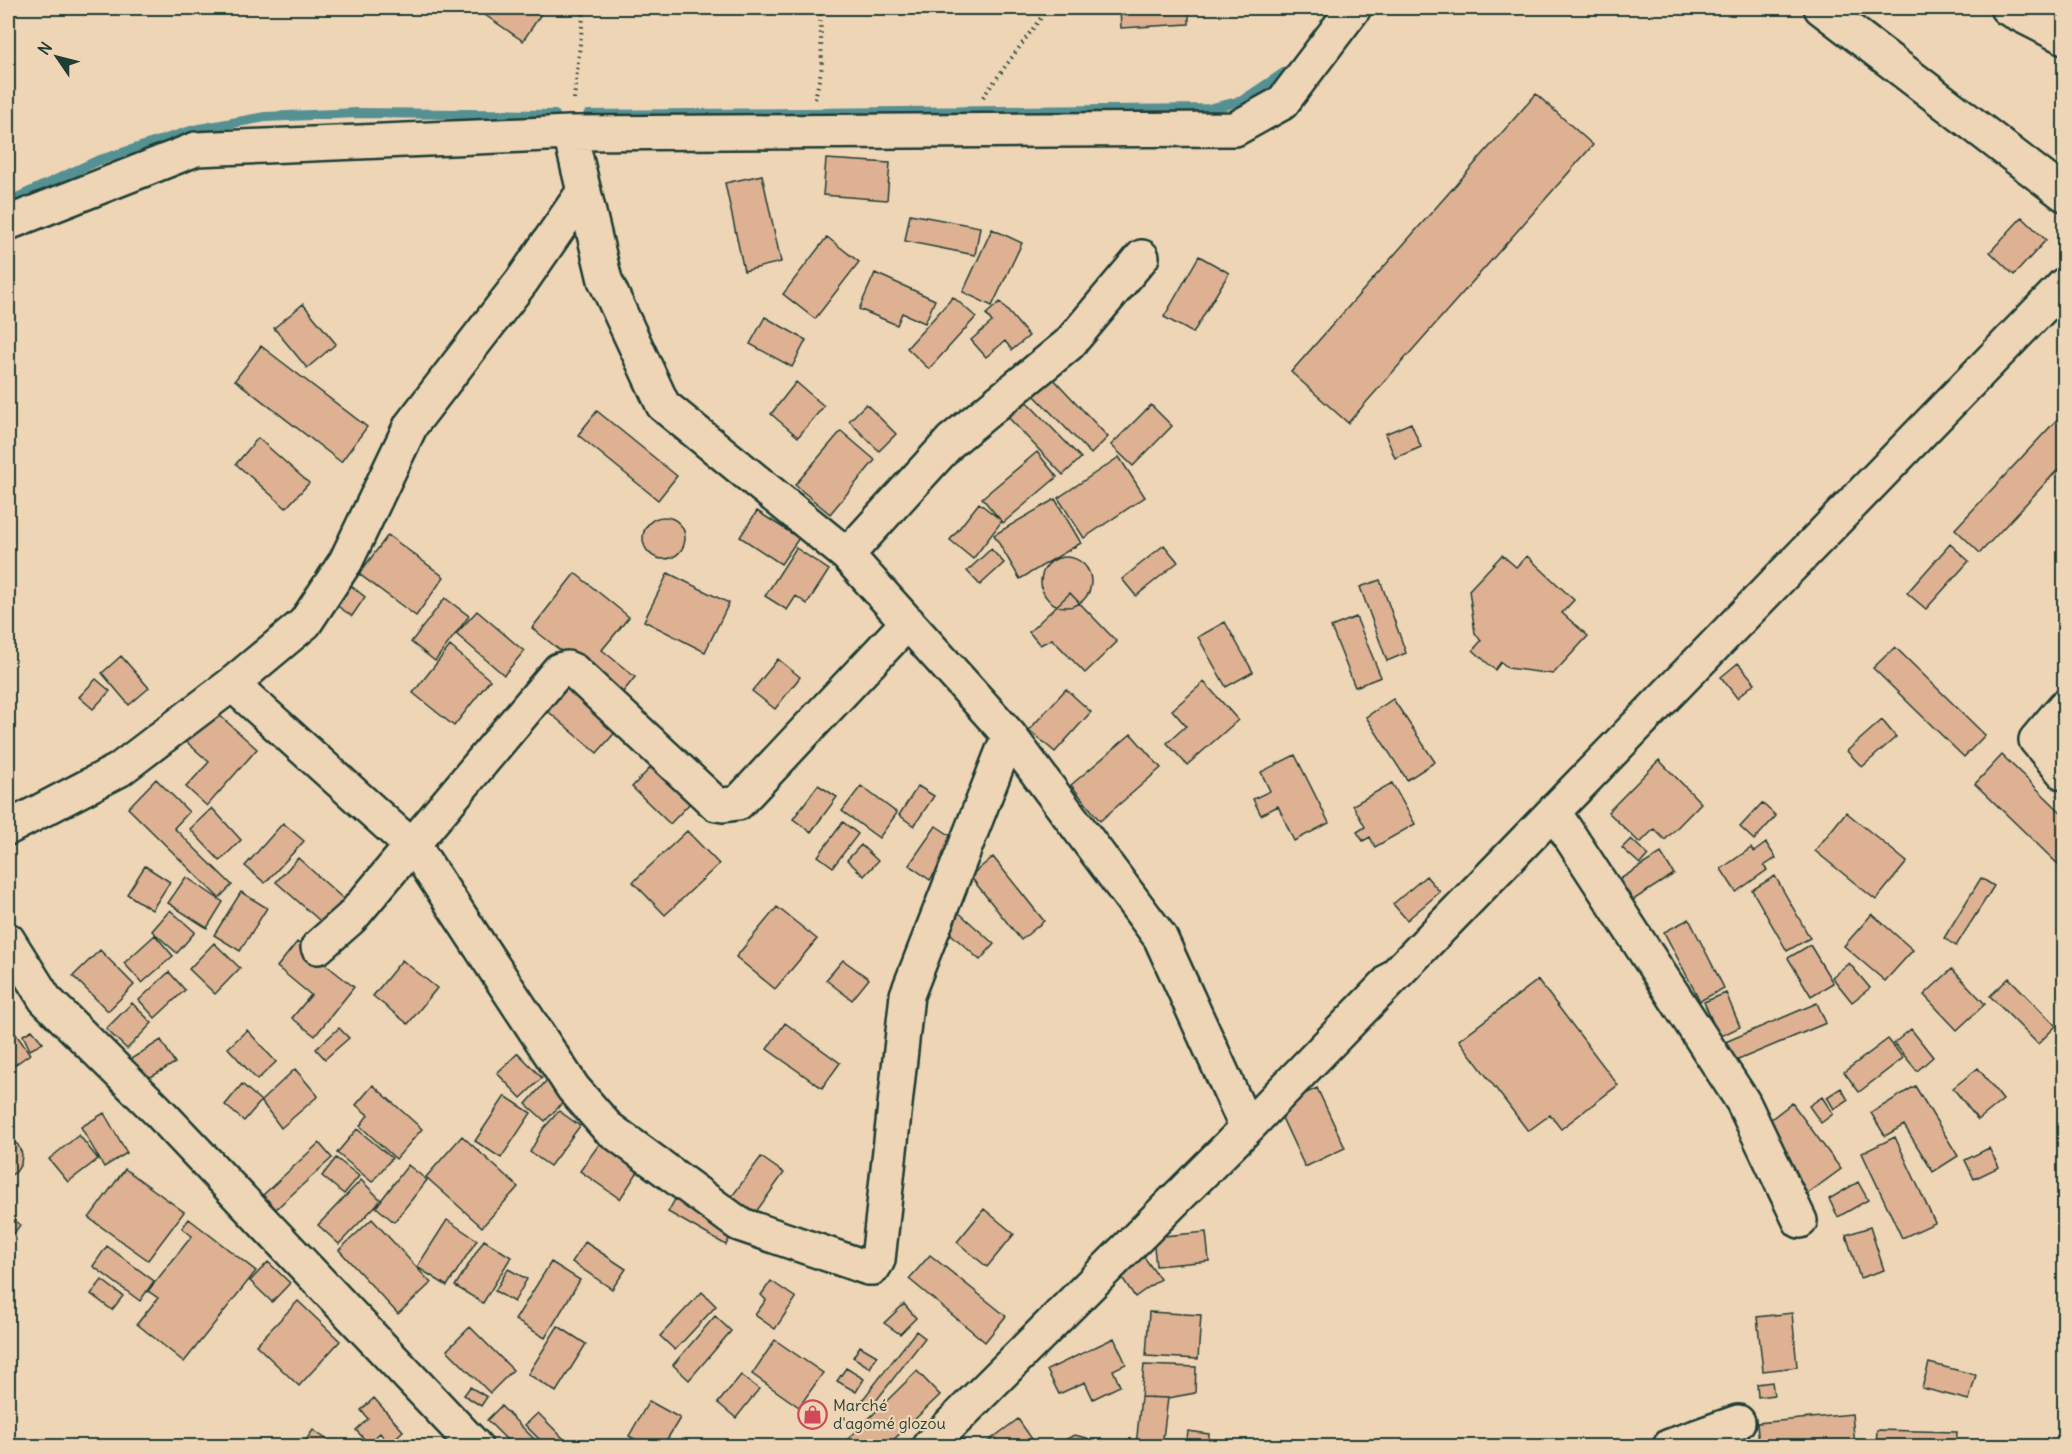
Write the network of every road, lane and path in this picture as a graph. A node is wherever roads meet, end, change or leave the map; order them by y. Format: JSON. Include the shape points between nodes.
{"nodes":[{"id":1,"x":584,"y":8,"type":"edge"},
{"id":2,"x":820,"y":8,"type":"edge"},
{"id":3,"x":1048,"y":8,"type":"edge"},
{"id":4,"x":1354,"y":8,"type":"edge"},
{"id":5,"x":1821,"y":8,"type":"edge"},
{"id":6,"x":2007,"y":8,"type":"edge"},
{"id":7,"x":2064,"y":37,"type":"edge"},
{"id":8,"x":949,"y":131,"type":"junction"},
{"id":9,"x":807,"y":132,"type":"junction"},
{"id":10,"x":570,"y":133,"type":"junction"},
{"id":11,"x":584,"y":192,"type":"junction"},
{"id":12,"x":2064,"y":194,"type":"edge"},
{"id":13,"x":8,"y":223,"type":"edge"},
{"id":14,"x":1142,"y":256,"type":"dead end"},
{"id":15,"x":2064,"y":285,"type":"edge"},
{"id":16,"x":846,"y":555,"type":"junction"},
{"id":17,"x":908,"y":622,"type":"junction"},
{"id":18,"x":232,"y":684,"type":"junction"},
{"id":19,"x":2064,"y":707,"type":"edge"},
{"id":20,"x":1010,"y":735,"type":"junction"},
{"id":21,"x":2064,"y":773,"type":"edge"},
{"id":22,"x":1554,"y":812,"type":"junction"},
{"id":23,"x":8,"y":828,"type":"edge"},
{"id":24,"x":411,"y":845,"type":"junction"},
{"id":25,"x":8,"y":940,"type":"edge"},
{"id":26,"x":318,"y":947,"type":"dead end"},
{"id":27,"x":1248,"y":1128,"type":"junction"},
{"id":28,"x":1800,"y":1221,"type":"dead end"},
{"id":29,"x":1738,"y":1422,"type":"dead end"},
{"id":30,"x":476,"y":1446,"type":"edge"},
{"id":31,"x":929,"y":1446,"type":"edge"},
{"id":32,"x":1670,"y":1446,"type":"edge"}],
"edges":[{"from":1,"to":10,"type":"path"},
{"from":2,"to":9,"type":"path","via":[[822,66]]},
{"from":3,"to":8,"type":"path","via":[[980,102]]},
{"from":4,"to":8,"type":"street","via":[[1282,102],[1235,129]]},
{"from":5,"to":12,"type":"street"},
{"from":6,"to":7,"type":"street"},
{"from":8,"to":9,"type":"street"},
{"from":9,"to":10,"type":"street"},
{"from":10,"to":11,"type":"street"},
{"from":10,"to":13,"type":"street","via":[[196,149]]},
{"from":11,"to":16,"type":"street","via":[[605,280],[663,405]]},
{"from":11,"to":18,"type":"street","via":[[522,281],[411,425],[346,561],[305,623]]},
{"from":14,"to":16,"type":"street","via":[[1069,344],[951,441]]},
{"from":15,"to":22,"type":"street"},
{"from":16,"to":17,"type":"street"},
{"from":17,"to":20,"type":"street"},
{"from":17,"to":24,"type":"street","via":[[738,803],[716,804],[574,671],[559,670]]},
{"from":18,"to":23,"type":"street","via":[[119,770]]},
{"from":18,"to":24,"type":"street"},
{"from":19,"to":21,"type":"street","via":[[2036,740]]},
{"from":20,"to":24,"type":"street","via":[[907,994],[878,1260],[873,1268],[738,1224],[607,1127],[573,1088]]},
{"from":20,"to":27,"type":"street","via":[[1160,937]]},
{"from":22,"to":27,"type":"street"},
{"from":22,"to":28,"type":"street","via":[[1743,1102]]},
{"from":24,"to":26,"type":"street","via":[[351,918]]},
{"from":25,"to":30,"type":"street","via":[[45,999],[165,1118]]},
{"from":27,"to":31,"type":"street"},
{"from":29,"to":32,"type":"street"}]}
